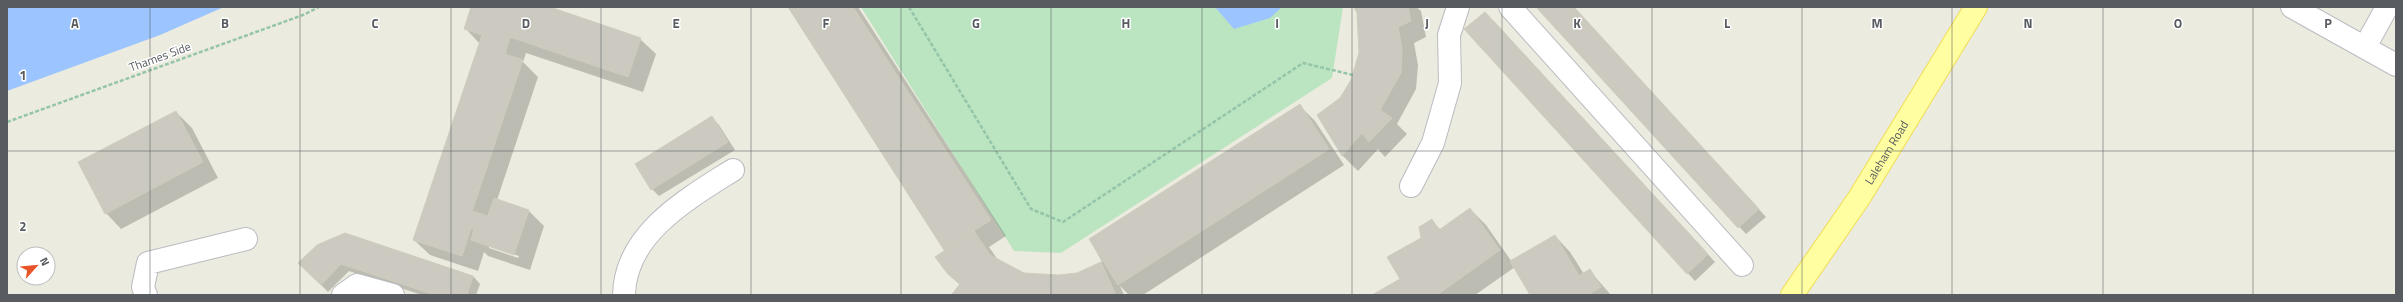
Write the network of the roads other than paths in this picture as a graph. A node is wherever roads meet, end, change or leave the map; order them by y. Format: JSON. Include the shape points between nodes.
{"nodes":[{"id":1,"x":1458,"y":7,"type":"edge"},
{"id":2,"x":1510,"y":7,"type":"edge"},
{"id":3,"x":1976,"y":7,"type":"edge"},
{"id":4,"x":2292,"y":7,"type":"edge"},
{"id":5,"x":2387,"y":7,"type":"edge"},
{"id":6,"x":2365,"y":47,"type":"junction"},
{"id":7,"x":2396,"y":65,"type":"edge"},
{"id":8,"x":733,"y":170,"type":"dead end"},
{"id":9,"x":1411,"y":186,"type":"dead end"},
{"id":10,"x":246,"y":239,"type":"dead end"},
{"id":11,"x":1742,"y":265,"type":"dead end"},
{"id":12,"x":1799,"y":292,"type":"edge"},
{"id":13,"x":146,"y":295,"type":"edge"},
{"id":14,"x":343,"y":295,"type":"edge"},
{"id":15,"x":393,"y":295,"type":"edge"},
{"id":16,"x":624,"y":295,"type":"edge"}],
"edges":[{"from":1,"to":9,"type":"street","via":[[1449,35],[1450,83],[1433,143]]},
{"from":2,"to":11,"type":"street"},
{"from":3,"to":12,"type":"main road","name":"Laleham Road"},
{"from":4,"to":6,"type":"street"},
{"from":5,"to":6,"type":"street"},
{"from":6,"to":7,"type":"street"},
{"from":8,"to":16,"type":"street","via":[[654,226],[634,256],[624,281]]},
{"from":10,"to":13,"type":"street","via":[[148,263],[143,287]]},
{"from":14,"to":15,"type":"street","via":[[357,285]]}]}
